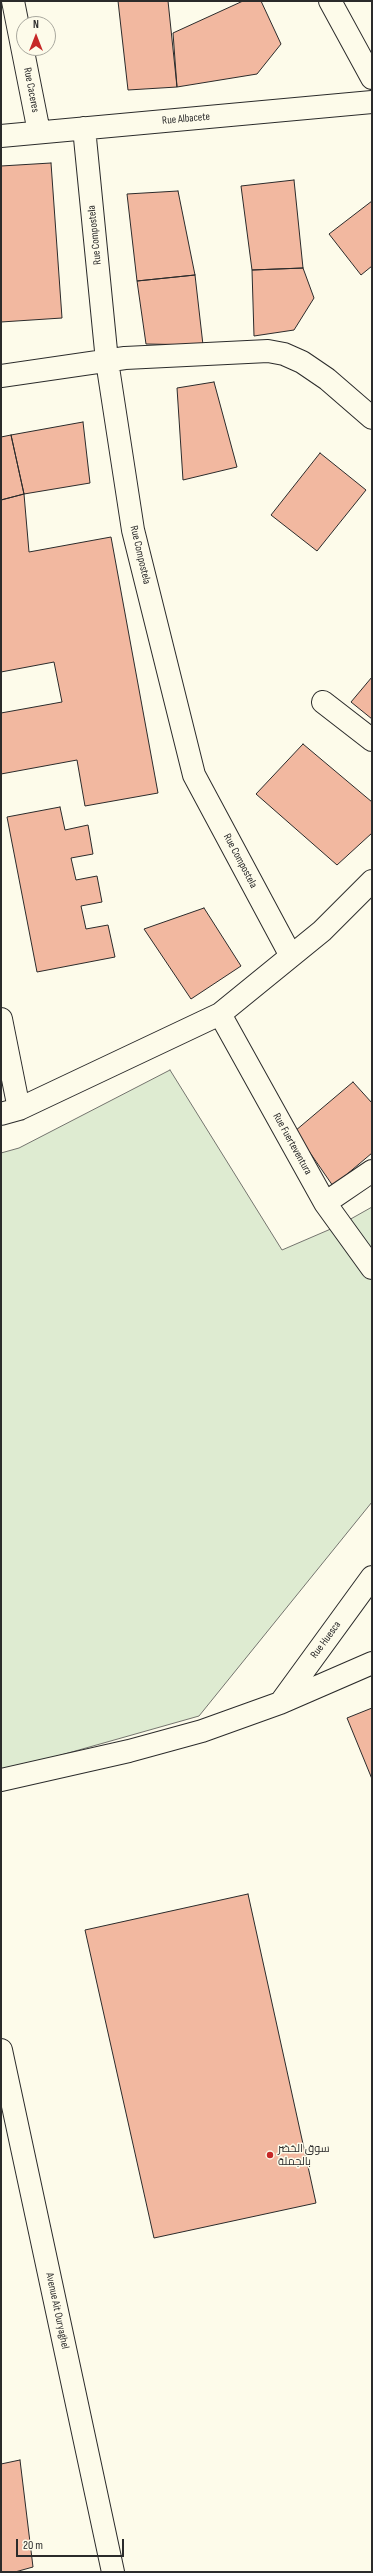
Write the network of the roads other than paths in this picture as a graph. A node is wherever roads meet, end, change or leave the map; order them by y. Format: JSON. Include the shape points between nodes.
{"nodes":[{"id":1,"x":12,"y":1,"type":"edge"},
{"id":2,"x":330,"y":1,"type":"edge"},
{"id":3,"x":372,"y":78,"type":"edge"},
{"id":4,"x":372,"y":102,"type":"edge"},
{"id":5,"x":84,"y":128,"type":"junction"},
{"id":6,"x":39,"y":132,"type":"junction"},
{"id":7,"x":1,"y":136,"type":"edge"},
{"id":8,"x":107,"y":361,"type":"junction"},
{"id":9,"x":1,"y":376,"type":"edge"},
{"id":10,"x":372,"y":418,"type":"edge"},
{"id":11,"x":323,"y":702,"type":"dead end"},
{"id":12,"x":372,"y":740,"type":"edge"},
{"id":13,"x":372,"y":881,"type":"edge"},
{"id":14,"x":291,"y":956,"type":"junction"},
{"id":15,"x":220,"y":1014,"type":"junction"},
{"id":16,"x":1,"y":1019,"type":"edge"},
{"id":17,"x":10,"y":1111,"type":"edge"},
{"id":18,"x":372,"y":1171,"type":"edge"},
{"id":19,"x":325,"y":1204,"type":"junction"},
{"id":20,"x":372,"y":1268,"type":"edge"},
{"id":21,"x":372,"y":1577,"type":"edge"},
{"id":22,"x":372,"y":1663,"type":"edge"},
{"id":23,"x":280,"y":1703,"type":"junction"},
{"id":24,"x":1,"y":1780,"type":"edge"},
{"id":25,"x":1,"y":2050,"type":"edge"},
{"id":26,"x":112,"y":2572,"type":"edge"}],
"edges":[{"from":1,"to":6,"type":"street","name":"Rue Caceres"},
{"from":2,"to":3,"type":"street"},
{"from":4,"to":5,"type":"street","name":"Rue Albacete"},
{"from":5,"to":6,"type":"street","name":"Rue Albacete"},
{"from":5,"to":8,"type":"street","name":"Rue Compostela"},
{"from":6,"to":7,"type":"street","name":"Rue Albacete"},
{"from":8,"to":9,"type":"street"},
{"from":8,"to":10,"type":"street","via":[[246,351],[284,354],[328,379]]},
{"from":8,"to":14,"type":"street","name":"Rue Compostela","via":[[133,530],[194,775]]},
{"from":11,"to":12,"type":"street"},
{"from":13,"to":14,"type":"street"},
{"from":14,"to":15,"type":"street"},
{"from":15,"to":17,"type":"street"},
{"from":15,"to":19,"type":"street","name":"Rue Fuerteventura"},
{"from":16,"to":17,"type":"street"},
{"from":18,"to":19,"type":"street"},
{"from":19,"to":20,"type":"street","name":"Rue Fuerteventura"},
{"from":21,"to":23,"type":"street","name":"Rue Huesca"},
{"from":22,"to":23,"type":"street"},
{"from":23,"to":24,"type":"street","via":[[202,1731],[129,1751]]},
{"from":25,"to":26,"type":"street","name":"Avenue Ait Ouryaghel"}]}
